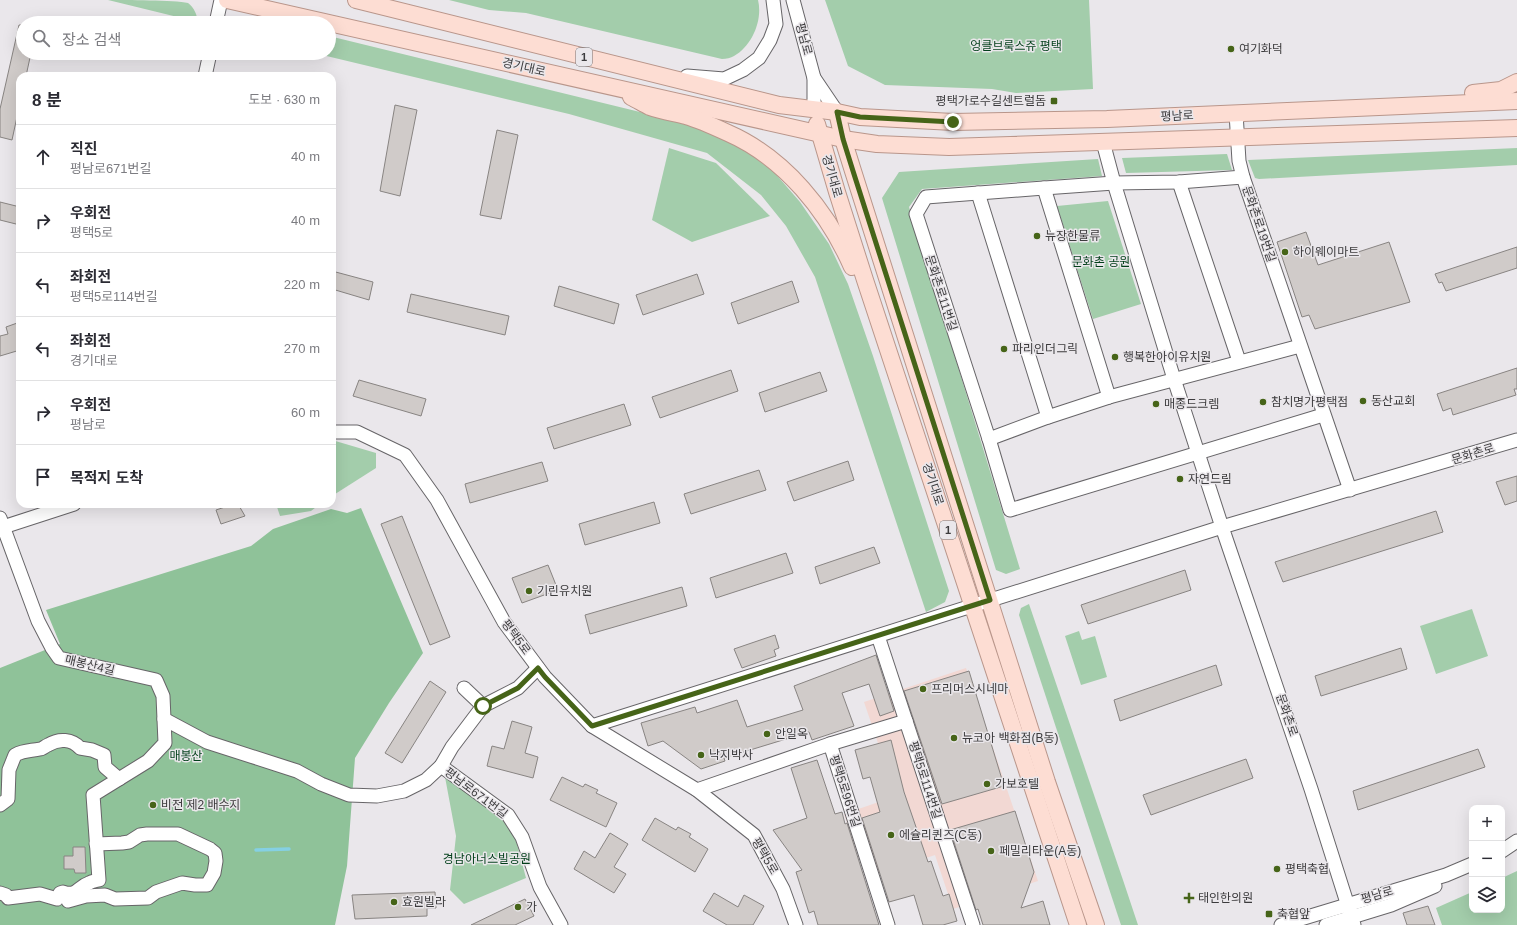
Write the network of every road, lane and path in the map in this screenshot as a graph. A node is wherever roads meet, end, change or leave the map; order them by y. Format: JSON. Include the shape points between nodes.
{"nodes":[{"id":1,"x":221,"y":0,"type":"edge"},
{"id":2,"x":227,"y":0,"type":"edge"},
{"id":3,"x":356,"y":0,"type":"edge"},
{"id":4,"x":773,"y":0,"type":"edge"},
{"id":5,"x":793,"y":0,"type":"edge"},
{"id":6,"x":218,"y":16,"type":"edge"},
{"id":7,"x":298,"y":16,"type":"edge"},
{"id":8,"x":336,"y":24,"type":"edge"},
{"id":9,"x":208,"y":60,"type":"edge"},
{"id":10,"x":642,"y":71,"type":"junction"},
{"id":11,"x":205,"y":72,"type":"edge"},
{"id":12,"x":814,"y":78,"type":"junction"},
{"id":13,"x":1517,"y":82,"type":"edge"},
{"id":14,"x":610,"y":86,"type":"junction"},
{"id":15,"x":1517,"y":101,"type":"edge"},
{"id":16,"x":1348,"y":108,"type":"junction"},
{"id":17,"x":814,"y":110,"type":"junction"},
{"id":18,"x":837,"y":112,"type":"junction"},
{"id":19,"x":1236,"y":113,"type":"junction"},
{"id":20,"x":1517,"y":128,"type":"edge"},
{"id":21,"x":820,"y":133,"type":"junction"},
{"id":22,"x":1237,"y":137,"type":"junction"},
{"id":23,"x":843,"y":139,"type":"junction"},
{"id":24,"x":1103,"y":142,"type":"junction"},
{"id":25,"x":1243,"y":177,"type":"junction"},
{"id":26,"x":1179,"y":182,"type":"junction"},
{"id":27,"x":1114,"y":184,"type":"junction"},
{"id":28,"x":1044,"y":188,"type":"junction"},
{"id":29,"x":978,"y":193,"type":"junction"},
{"id":30,"x":881,"y":326,"type":"junction"},
{"id":31,"x":1300,"y":346,"type":"junction"},
{"id":32,"x":1239,"y":361,"type":"junction"},
{"id":33,"x":1174,"y":379,"type":"junction"},
{"id":34,"x":1109,"y":397,"type":"junction"},
{"id":35,"x":1323,"y":415,"type":"junction"},
{"id":36,"x":1048,"y":417,"type":"junction"},
{"id":37,"x":336,"y":432,"type":"edge"},
{"id":38,"x":989,"y":439,"type":"junction"},
{"id":39,"x":1517,"y":440,"type":"edge"},
{"id":40,"x":1198,"y":452,"type":"junction"},
{"id":41,"x":1350,"y":490,"type":"junction"},
{"id":42,"x":59,"y":508,"type":"edge"},
{"id":43,"x":1,"y":524,"type":"edge"},
{"id":44,"x":1222,"y":527,"type":"junction"},
{"id":45,"x":981,"y":603,"type":"junction"},
{"id":46,"x":878,"y":636,"type":"junction"},
{"id":47,"x":538,"y":668,"type":"junction"},
{"id":48,"x":464,"y":688,"type":"dead end"},
{"id":49,"x":483,"y":706,"type":"junction"},
{"id":50,"x":164,"y":719,"type":"junction"},
{"id":51,"x":906,"y":721,"type":"junction"},
{"id":52,"x":592,"y":726,"type":"junction"},
{"id":53,"x":830,"y":744,"type":"junction"},
{"id":54,"x":441,"y":766,"type":"junction"},
{"id":55,"x":119,"y":779,"type":"junction"},
{"id":56,"x":697,"y":790,"type":"junction"},
{"id":57,"x":0,"y":805,"type":"edge"},
{"id":58,"x":1517,"y":841,"type":"edge"},
{"id":59,"x":96,"y":844,"type":"junction"},
{"id":60,"x":1505,"y":849,"type":"edge"},
{"id":61,"x":1517,"y":850,"type":"edge"},
{"id":62,"x":1505,"y":856,"type":"edge"},
{"id":63,"x":1469,"y":865,"type":"edge"},
{"id":64,"x":1469,"y":871,"type":"edge"},
{"id":65,"x":0,"y":893,"type":"edge"},
{"id":66,"x":57,"y":899,"type":"junction"},
{"id":67,"x":1348,"y":904,"type":"junction"},
{"id":68,"x":1353,"y":921,"type":"edge"},
{"id":69,"x":561,"y":925,"type":"edge"},
{"id":70,"x":796,"y":925,"type":"edge"},
{"id":71,"x":888,"y":925,"type":"edge"},
{"id":72,"x":972,"y":925,"type":"edge"},
{"id":73,"x":1078,"y":925,"type":"edge"},
{"id":74,"x":1096,"y":925,"type":"edge"},
{"id":75,"x":1281,"y":925,"type":"edge"},
{"id":76,"x":1326,"y":925,"type":"edge"}],
"edges":[{"from":1,"to":6,"type":"street"},
{"from":2,"to":7,"type":"main road","name":"경기대로","number":"1"},
{"from":3,"to":10,"type":"main road","name":"경기대로","number":"1"},
{"from":4,"to":10,"type":"street","via":[[776,24],[770,40],[759,58],[743,70],[724,79]]},
{"from":5,"to":12,"type":"street","name":"평남로"},
{"from":8,"to":14,"type":"main road","name":"경기대로","number":"1"},
{"from":9,"to":11,"type":"street"},
{"from":10,"to":17,"type":"main road","name":"경기대로","number":"1","via":[[779,105]]},
{"from":12,"to":17,"type":"street"},
{"from":12,"to":18,"type":"street"},
{"from":13,"to":16,"type":"main road","via":[[1501,90],[1390,96]]},
{"from":14,"to":21,"type":"main road","name":"경기대로","number":"1"},
{"from":14,"to":30,"type":"main road","via":[[650,107],[688,117],[729,133],[767,155],[792,177],[817,207],[845,252]]},
{"from":15,"to":16,"type":"main road","name":"평남로"},
{"from":16,"to":19,"type":"main road","name":"평남로"},
{"from":17,"to":18,"type":"main road","name":"경기대로","number":"1"},
{"from":17,"to":21,"type":"main road","name":"경기대로","number":"1"},
{"from":18,"to":19,"type":"main road","name":"평남로","via":[[860,117],[953,122]]},
{"from":18,"to":23,"type":"main road","name":"경기대로","number":"1"},
{"from":19,"to":22,"type":"street"},
{"from":20,"to":22,"type":"main road","name":"평남로"},
{"from":21,"to":23,"type":"main road","name":"경기대로","number":"1"},
{"from":21,"to":30,"type":"main road","name":"경기대로","number":"1"},
{"from":22,"to":24,"type":"main road","name":"평남로"},
{"from":22,"to":25,"type":"street"},
{"from":23,"to":24,"type":"main road","name":"평남로","via":[[877,144],[949,147]]},
{"from":23,"to":45,"type":"main road","name":"경기대로","number":"1"},
{"from":24,"to":27,"type":"street"},
{"from":25,"to":26,"type":"street","name":"문화촌로19번길"},
{"from":25,"to":31,"type":"street","name":"문화촌로19번길"},
{"from":26,"to":27,"type":"street","name":"문화촌로19번길"},
{"from":26,"to":32,"type":"street"},
{"from":27,"to":28,"type":"street","name":"문화촌로11번길"},
{"from":27,"to":33,"type":"street"},
{"from":28,"to":29,"type":"street","name":"문화촌로11번길"},
{"from":28,"to":34,"type":"street"},
{"from":29,"to":36,"type":"street"},
{"from":29,"to":38,"type":"street","name":"문화촌로11번길","via":[[926,197],[916,214]]},
{"from":30,"to":45,"type":"main road","name":"경기대로","number":"1"},
{"from":31,"to":32,"type":"street"},
{"from":31,"to":35,"type":"street","name":"문화촌로19번길"},
{"from":32,"to":33,"type":"street"},
{"from":33,"to":34,"type":"street"},
{"from":33,"to":40,"type":"street"},
{"from":34,"to":36,"type":"street"},
{"from":35,"to":40,"type":"street"},
{"from":35,"to":41,"type":"street","name":"문화촌로19번길"},
{"from":36,"to":38,"type":"street"},
{"from":37,"to":47,"type":"street","name":"평택5로","via":[[357,432],[405,455],[437,500],[504,622]]},
{"from":38,"to":40,"type":"street","name":"문화촌로11번길","via":[[1010,510]]},
{"from":39,"to":41,"type":"street","name":"문화촌로"},
{"from":40,"to":44,"type":"street"},
{"from":41,"to":44,"type":"street","name":"문화촌로"},
{"from":42,"to":43,"type":"street"},
{"from":43,"to":50,"type":"street","name":"매봉산4길","via":[[32,605],[59,658],[156,680],[162,696]]},
{"from":44,"to":45,"type":"street","name":"문화촌로"},
{"from":44,"to":67,"type":"street","name":"문화촌로","via":[[1312,789]]},
{"from":45,"to":46,"type":"street"},
{"from":45,"to":73,"type":"main road","name":"경기대로","number":"1"},
{"from":45,"to":74,"type":"main road","name":"경기대로","number":"1"},
{"from":46,"to":51,"type":"street","name":"평택5로114번길"},
{"from":46,"to":52,"type":"street"},
{"from":47,"to":49,"type":"street","name":"평남로671번길","via":[[518,688]]},
{"from":47,"to":52,"type":"street","name":"평택5로"},
{"from":48,"to":49,"type":"street"},
{"from":49,"to":54,"type":"street","name":"평남로671번길"},
{"from":50,"to":54,"type":"street","via":[[207,742],[297,772],[349,795],[378,796],[404,791],[426,780]]},
{"from":50,"to":55,"type":"street","via":[[165,743],[148,761]]},
{"from":51,"to":53,"type":"street"},
{"from":51,"to":72,"type":"street","name":"평택5로114번길"},
{"from":52,"to":56,"type":"street","name":"평택5로"},
{"from":53,"to":56,"type":"street","name":"평택5로96번길"},
{"from":53,"to":71,"type":"street","name":"평택5로96번길"},
{"from":54,"to":69,"type":"street","name":"평남로671번길","via":[[508,815],[522,837],[540,887]]},
{"from":55,"to":57,"type":"street","via":[[106,767],[104,755],[80,748],[70,741],[60,740],[42,749],[15,755],[9,770],[8,798]]},
{"from":55,"to":59,"type":"street","via":[[93,795]]},
{"from":56,"to":70,"type":"street","name":"평택5로","via":[[754,835],[783,889]]},
{"from":58,"to":60,"type":"street"},
{"from":59,"to":66,"type":"street","via":[[99,880],[89,883],[74,894],[60,893]]},
{"from":59,"to":66,"type":"street","via":[[129,842],[147,834],[178,834],[212,850],[216,856],[214,873],[207,885],[182,883],[156,892],[148,898],[115,899],[86,896],[59,904]]},
{"from":61,"to":62,"type":"street"},
{"from":63,"to":67,"type":"street","name":"평남로","via":[[1446,876]]},
{"from":64,"to":68,"type":"street"},
{"from":65,"to":66,"type":"street","via":[[8,898],[40,894]]},
{"from":67,"to":68,"type":"street","name":"문화촌로"},
{"from":67,"to":75,"type":"street","name":"평남로"},
{"from":68,"to":76,"type":"street"}]}
